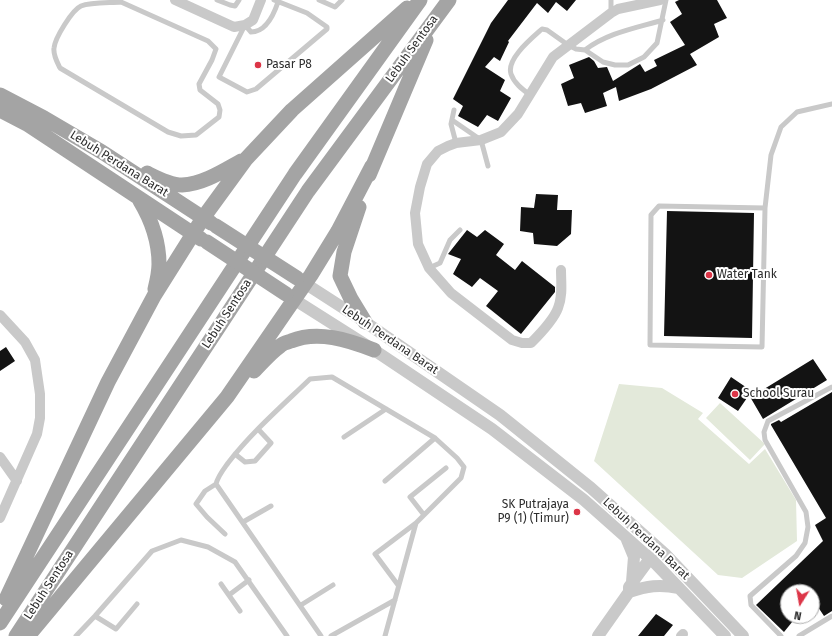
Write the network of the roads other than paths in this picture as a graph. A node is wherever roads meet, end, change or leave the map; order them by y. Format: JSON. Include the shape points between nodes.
{"nodes":[{"id":1,"x":175,"y":0,"type":"edge"},
{"id":2,"x":217,"y":0,"type":"edge"},
{"id":3,"x":239,"y":0,"type":"edge"},
{"id":4,"x":261,"y":0,"type":"edge"},
{"id":5,"x":319,"y":0,"type":"edge"},
{"id":6,"x":342,"y":0,"type":"edge"},
{"id":7,"x":416,"y":0,"type":"edge"},
{"id":8,"x":420,"y":0,"type":"edge"},
{"id":9,"x":449,"y":0,"type":"edge"},
{"id":10,"x":611,"y":0,"type":"edge"},
{"id":11,"x":660,"y":0,"type":"edge"},
{"id":12,"x":666,"y":0,"type":"edge"},
{"id":13,"x":122,"y":1,"type":"edge"},
{"id":14,"x":276,"y":1,"type":"edge"},
{"id":15,"x":611,"y":13,"type":"junction"},
{"id":16,"x":437,"y":15,"type":"junction"},
{"id":17,"x":663,"y":20,"type":"junction"},
{"id":18,"x":245,"y":25,"type":"junction"},
{"id":19,"x":568,"y":45,"type":"junction"},
{"id":20,"x":585,"y":50,"type":"junction"},
{"id":21,"x":0,"y":94,"type":"edge"},
{"id":22,"x":530,"y":96,"type":"junction"},
{"id":23,"x":832,"y":104,"type":"edge"},
{"id":24,"x":0,"y":110,"type":"edge"},
{"id":25,"x":454,"y":110,"type":"dead end"},
{"id":26,"x":452,"y":120,"type":"junction"},
{"id":27,"x":481,"y":140,"type":"junction"},
{"id":28,"x":456,"y":143,"type":"junction"},
{"id":29,"x":102,"y":152,"type":"junction"},
{"id":30,"x":246,"y":159,"type":"junction"},
{"id":31,"x":372,"y":166,"type":"junction"},
{"id":32,"x":488,"y":166,"type":"dead end"},
{"id":33,"x":138,"y":197,"type":"junction"},
{"id":34,"x":765,"y":208,"type":"junction"},
{"id":35,"x":209,"y":222,"type":"junction"},
{"id":36,"x":460,"y":230,"type":"dead end"},
{"id":37,"x":193,"y":233,"type":"junction"},
{"id":38,"x":430,"y":268,"type":"junction"},
{"id":39,"x":561,"y":270,"type":"dead end"},
{"id":40,"x":301,"y":281,"type":"junction"},
{"id":41,"x":154,"y":296,"type":"junction"},
{"id":42,"x":291,"y":297,"type":"junction"},
{"id":43,"x":0,"y":315,"type":"edge"},
{"id":44,"x":365,"y":322,"type":"junction"},
{"id":45,"x":374,"y":350,"type":"junction"},
{"id":46,"x":832,"y":387,"type":"edge"},
{"id":47,"x":227,"y":397,"type":"junction"},
{"id":48,"x":386,"y":409,"type":"junction"},
{"id":49,"x":258,"y":429,"type":"junction"},
{"id":50,"x":344,"y":437,"type":"dead end"},
{"id":51,"x":435,"y":438,"type":"junction"},
{"id":52,"x":235,"y":454,"type":"junction"},
{"id":53,"x":0,"y":458,"type":"edge"},
{"id":54,"x":446,"y":468,"type":"dead end"},
{"id":55,"x":385,"y":480,"type":"dead end"},
{"id":56,"x":17,"y":481,"type":"junction"},
{"id":57,"x":216,"y":484,"type":"junction"},
{"id":58,"x":271,"y":506,"type":"dead end"},
{"id":59,"x":424,"y":515,"type":"junction"},
{"id":60,"x":0,"y":518,"type":"edge"},
{"id":61,"x":243,"y":522,"type":"junction"},
{"id":62,"x":416,"y":523,"type":"junction"},
{"id":63,"x":225,"y":534,"type":"dead end"},
{"id":64,"x":626,"y":537,"type":"junction"},
{"id":65,"x":661,"y":551,"type":"junction"},
{"id":66,"x":653,"y":561,"type":"junction"},
{"id":67,"x":249,"y":580,"type":"junction"},
{"id":68,"x":221,"y":584,"type":"dead end"},
{"id":69,"x":333,"y":585,"type":"dead end"},
{"id":70,"x":398,"y":585,"type":"junction"},
{"id":71,"x":631,"y":588,"type":"junction"},
{"id":72,"x":679,"y":588,"type":"junction"},
{"id":73,"x":229,"y":595,"type":"junction"},
{"id":74,"x":395,"y":600,"type":"junction"},
{"id":75,"x":138,"y":604,"type":"dead end"},
{"id":76,"x":301,"y":605,"type":"junction"},
{"id":77,"x":240,"y":611,"type":"dead end"},
{"id":78,"x":0,"y":613,"type":"edge"},
{"id":79,"x":95,"y":616,"type":"junction"},
{"id":80,"x":832,"y":616,"type":"edge"},
{"id":81,"x":0,"y":623,"type":"edge"},
{"id":82,"x":16,"y":636,"type":"edge"},
{"id":83,"x":28,"y":636,"type":"edge"},
{"id":84,"x":76,"y":636,"type":"edge"},
{"id":85,"x":287,"y":636,"type":"edge"},
{"id":86,"x":321,"y":636,"type":"edge"},
{"id":87,"x":330,"y":636,"type":"edge"},
{"id":88,"x":385,"y":636,"type":"edge"},
{"id":89,"x":598,"y":636,"type":"edge"},
{"id":90,"x":725,"y":636,"type":"edge"},
{"id":91,"x":743,"y":636,"type":"edge"},
{"id":92,"x":781,"y":636,"type":"edge"},
{"id":93,"x":799,"y":636,"type":"edge"}],
"edges":[{"from":1,"to":18,"type":"street","via":[[234,27]]},
{"from":2,"to":3,"type":"lane","via":[[235,6]]},
{"from":4,"to":18,"type":"street","via":[[253,20]]},
{"from":5,"to":6,"type":"lane","via":[[335,7]]},
{"from":7,"to":30,"type":"main road","via":[[292,110]]},
{"from":8,"to":81,"type":"main road","name":"Lebuh Sentosa","via":[[295,174]]},
{"from":9,"to":16,"type":"main road","name":"Lebuh Sentosa"},
{"from":10,"to":15,"type":"lane"},
{"from":11,"to":15,"type":"street","via":[[618,9]]},
{"from":12,"to":17,"type":"lane"},
{"from":13,"to":13,"type":"lane","via":[[208,41],[216,49],[199,84],[200,90],[218,104],[219,117],[196,135],[180,136],[168,132],[60,68],[54,47],[71,15],[80,6]]},
{"from":14,"to":18,"type":"lane","via":[[275,12],[260,30],[251,32]]},
{"from":14,"to":18,"type":"lane","via":[[307,13],[328,29],[256,89],[247,92],[220,77]]},
{"from":15,"to":19,"type":"street"},
{"from":16,"to":31,"type":"main road"},
{"from":16,"to":82,"type":"main road","name":"Lebuh Sentosa","via":[[308,191]]},
{"from":17,"to":20,"type":"lane","via":[[618,33],[595,42]]},
{"from":17,"to":20,"type":"lane","via":[[657,43],[644,57],[628,65],[603,62]]},
{"from":19,"to":20,"type":"lane"},
{"from":19,"to":22,"type":"street","via":[[553,57]]},
{"from":19,"to":22,"type":"lane","via":[[542,29],[514,58],[510,65],[511,74]]},
{"from":21,"to":29,"type":"main road","name":"Lebuh Perdana Barat"},
{"from":22,"to":27,"type":"street","via":[[501,132]]},
{"from":23,"to":34,"type":"lane","via":[[797,112],[781,127],[771,155]]},
{"from":24,"to":33,"type":"main road","name":"Lebuh Perdana Barat","via":[[27,124]]},
{"from":25,"to":26,"type":"lane"},
{"from":26,"to":27,"type":"lane"},
{"from":26,"to":28,"type":"lane"},
{"from":27,"to":28,"type":"street"},
{"from":27,"to":32,"type":"lane"},
{"from":28,"to":38,"type":"street","via":[[438,151],[427,164],[420,187],[415,213],[418,244]]},
{"from":29,"to":30,"type":"main road","via":[[160,180],[181,185],[197,182]]},
{"from":29,"to":35,"type":"main road","name":"Lebuh Perdana Barat"},
{"from":30,"to":35,"type":"main road"},
{"from":31,"to":40,"type":"main road","via":[[338,230]]},
{"from":31,"to":44,"type":"main road","via":[[344,252],[340,276]]},
{"from":33,"to":37,"type":"main road","name":"Lebuh Perdana Barat"},
{"from":33,"to":41,"type":"main road","via":[[156,236],[159,264]]},
{"from":34,"to":34,"type":"lane","via":[[762,347],[650,345],[651,214],[659,206]]},
{"from":35,"to":37,"type":"main road"},
{"from":35,"to":40,"type":"main road","name":"Lebuh Perdana Barat","bridge":true},
{"from":36,"to":38,"type":"lane","via":[[450,240],[440,264]]},
{"from":37,"to":41,"type":"main road"},
{"from":37,"to":42,"type":"main road","name":"Lebuh Perdana Barat","bridge":true},
{"from":38,"to":39,"type":"street","via":[[451,293],[512,340],[522,343],[531,343],[558,308]]},
{"from":40,"to":42,"type":"main road"},
{"from":40,"to":44,"type":"street","name":"Lebuh Perdana Barat"},
{"from":41,"to":78,"type":"main road","via":[[108,382]]},
{"from":42,"to":45,"type":"street","name":"Lebuh Perdana Barat"},
{"from":42,"to":47,"type":"main road"},
{"from":43,"to":56,"type":"street","via":[[25,342],[35,360],[40,394],[37,434]]},
{"from":44,"to":65,"type":"street","name":"Lebuh Perdana Barat","via":[[500,415],[592,488]]},
{"from":45,"to":47,"type":"main road","via":[[337,338],[300,337],[280,345]]},
{"from":45,"to":64,"type":"street","name":"Lebuh Perdana Barat","via":[[492,429],[584,500]]},
{"from":46,"to":92,"type":"lane","via":[[768,421],[764,432],[765,440],[806,512],[808,527],[805,543],[796,556],[750,596],[751,605]]},
{"from":47,"to":83,"type":"main road"},
{"from":48,"to":49,"type":"lane","via":[[332,377],[310,379]]},
{"from":48,"to":50,"type":"lane"},
{"from":48,"to":51,"type":"lane"},
{"from":49,"to":52,"type":"lane"},
{"from":49,"to":52,"type":"lane","via":[[270,443],[255,461],[245,462]]},
{"from":51,"to":55,"type":"lane"},
{"from":51,"to":59,"type":"lane","via":[[464,467],[461,478]]},
{"from":52,"to":57,"type":"lane","via":[[217,478]]},
{"from":53,"to":56,"type":"street"},
{"from":54,"to":59,"type":"lane","via":[[410,497]]},
{"from":56,"to":60,"type":"street"},
{"from":57,"to":61,"type":"lane"},
{"from":57,"to":63,"type":"lane","via":[[205,491],[196,504]]},
{"from":58,"to":61,"type":"lane"},
{"from":59,"to":62,"type":"lane"},
{"from":61,"to":76,"type":"lane"},
{"from":62,"to":70,"type":"lane"},
{"from":62,"to":70,"type":"lane","via":[[375,554]]},
{"from":64,"to":66,"type":"street","name":"Lebuh Perdana Barat"},
{"from":64,"to":71,"type":"street","via":[[634,557]]},
{"from":65,"to":66,"type":"street"},
{"from":65,"to":91,"type":"street","name":"Lebuh Perdana Barat"},
{"from":66,"to":71,"type":"street"},
{"from":66,"to":72,"type":"street","name":"Lebuh Perdana Barat"},
{"from":67,"to":73,"type":"lane"},
{"from":67,"to":79,"type":"lane","via":[[236,562],[208,547],[182,540],[152,551]]},
{"from":67,"to":85,"type":"lane"},
{"from":68,"to":73,"type":"lane"},
{"from":69,"to":76,"type":"lane"},
{"from":70,"to":74,"type":"lane"},
{"from":71,"to":72,"type":"street","via":[[665,585]]},
{"from":71,"to":89,"type":"street"},
{"from":72,"to":90,"type":"street","name":"Lebuh Perdana Barat"},
{"from":73,"to":77,"type":"lane"},
{"from":74,"to":87,"type":"lane"},
{"from":74,"to":88,"type":"lane"},
{"from":75,"to":79,"type":"lane","via":[[116,629]]},
{"from":76,"to":86,"type":"lane"},
{"from":79,"to":84,"type":"lane"},
{"from":80,"to":93,"type":"lane"}]}
